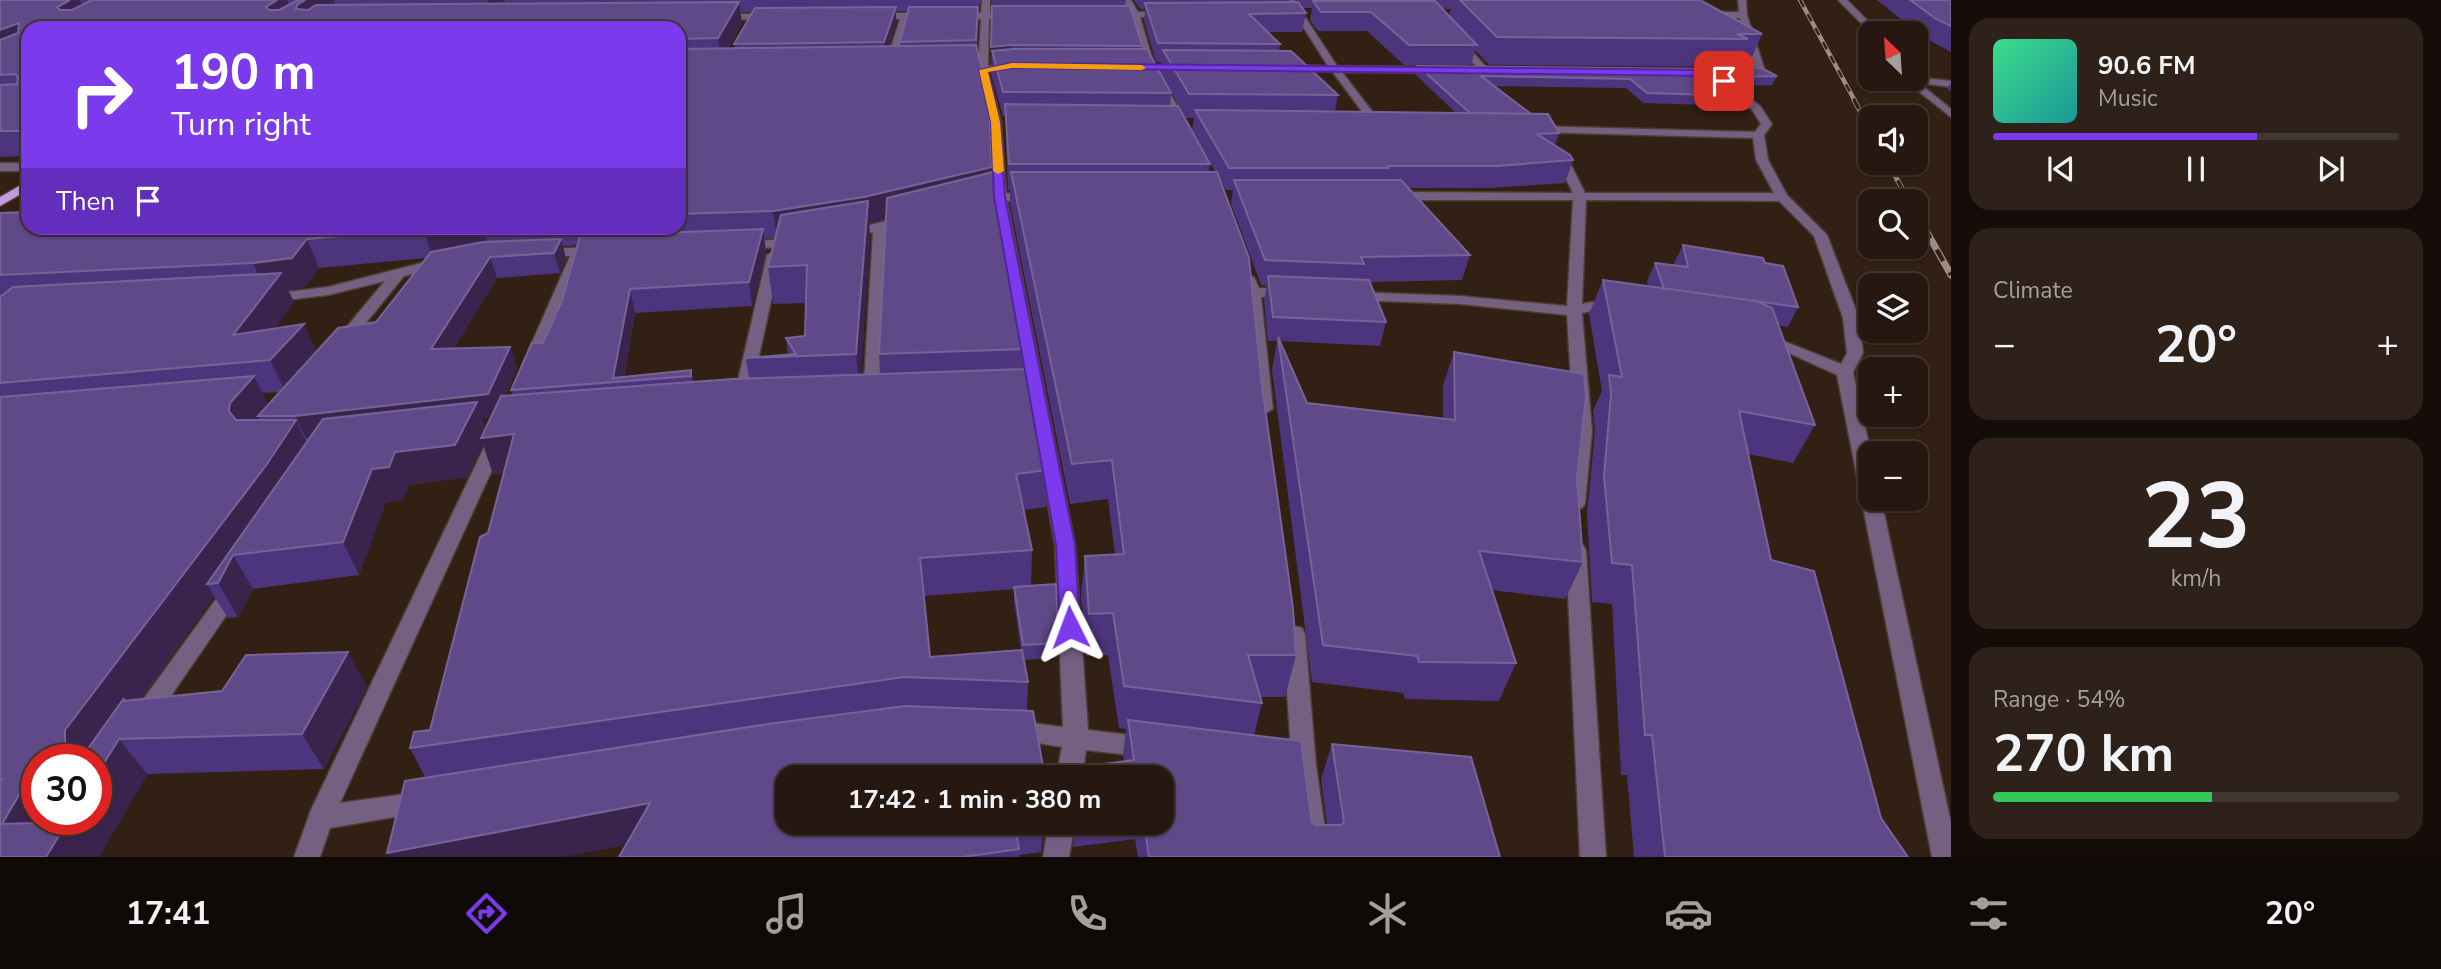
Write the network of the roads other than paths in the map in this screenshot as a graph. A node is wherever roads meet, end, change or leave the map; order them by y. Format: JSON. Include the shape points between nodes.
{"nodes":[{"id":1,"x":1290,"y":0,"type":"edge"},
{"id":2,"x":1742,"y":0,"type":"edge"},
{"id":3,"x":1842,"y":0,"type":"edge"},
{"id":4,"x":1131,"y":7,"type":"edge"},
{"id":5,"x":986,"y":8,"type":"edge"},
{"id":6,"x":750,"y":14,"type":"junction"},
{"id":7,"x":1287,"y":14,"type":"edge"},
{"id":8,"x":1301,"y":14,"type":"junction"},
{"id":9,"x":1314,"y":14,"type":"edge"},
{"id":10,"x":1026,"y":15,"type":"edge"},
{"id":11,"x":1094,"y":15,"type":"edge"},
{"id":12,"x":1176,"y":15,"type":"edge"},
{"id":13,"x":1689,"y":15,"type":"edge"},
{"id":14,"x":1743,"y":15,"type":"junction"},
{"id":15,"x":780,"y":16,"type":"edge"},
{"id":16,"x":863,"y":16,"type":"edge"},
{"id":17,"x":905,"y":16,"type":"junction"},
{"id":18,"x":704,"y":17,"type":"edge"},
{"id":19,"x":1864,"y":21,"type":"edge"},
{"id":20,"x":746,"y":29,"type":"edge"},
{"id":21,"x":1450,"y":33,"type":"edge"},
{"id":22,"x":891,"y":62,"type":"junction"},
{"id":23,"x":904,"y":62,"type":"edge"},
{"id":24,"x":877,"y":63,"type":"edge"},
{"id":25,"x":979,"y":64,"type":"junction"},
{"id":26,"x":1026,"y":66,"type":"edge"},
{"id":27,"x":1281,"y":68,"type":"edge"},
{"id":28,"x":1334,"y":68,"type":"junction"},
{"id":29,"x":1457,"y":70,"type":"edge"},
{"id":30,"x":1471,"y":70,"type":"edge"},
{"id":31,"x":1485,"y":71,"type":"junction"},
{"id":32,"x":1498,"y":71,"type":"edge"},
{"id":33,"x":1685,"y":73,"type":"edge"},
{"id":34,"x":1712,"y":73,"type":"junction"},
{"id":35,"x":1928,"y":81,"type":"edge"},
{"id":36,"x":1951,"y":84,"type":"edge"},
{"id":37,"x":1923,"y":91,"type":"edge"},
{"id":38,"x":1951,"y":114,"type":"edge"},
{"id":39,"x":1365,"y":127,"type":"edge"},
{"id":40,"x":1379,"y":127,"type":"junction"},
{"id":41,"x":1392,"y":127,"type":"edge"},
{"id":42,"x":1521,"y":129,"type":"edge"},
{"id":43,"x":1547,"y":129,"type":"junction"},
{"id":44,"x":1758,"y":135,"type":"junction"},
{"id":45,"x":1194,"y":147,"type":"edge"},
{"id":46,"x":0,"y":167,"type":"edge"},
{"id":47,"x":21,"y":167,"type":"edge"},
{"id":48,"x":21,"y":189,"type":"edge"},
{"id":49,"x":1580,"y":195,"type":"junction"},
{"id":50,"x":1385,"y":196,"type":"edge"},
{"id":51,"x":1000,"y":197,"type":"junction"},
{"id":52,"x":1041,"y":197,"type":"edge"},
{"id":53,"x":1782,"y":197,"type":"junction"},
{"id":54,"x":0,"y":202,"type":"edge"},
{"id":55,"x":960,"y":207,"type":"edge"},
{"id":56,"x":920,"y":217,"type":"edge"},
{"id":57,"x":880,"y":227,"type":"junction"},
{"id":58,"x":831,"y":237,"type":"edge"},
{"id":59,"x":807,"y":241,"type":"edge"},
{"id":60,"x":776,"y":245,"type":"junction"},
{"id":61,"x":724,"y":246,"type":"edge"},
{"id":62,"x":619,"y":250,"type":"edge"},
{"id":63,"x":579,"y":251,"type":"junction"},
{"id":64,"x":527,"y":253,"type":"edge"},
{"id":65,"x":450,"y":261,"type":"edge"},
{"id":66,"x":1244,"y":268,"type":"edge"},
{"id":67,"x":400,"y":272,"type":"junction"},
{"id":68,"x":1253,"y":292,"type":"junction"},
{"id":69,"x":1308,"y":294,"type":"edge"},
{"id":70,"x":1336,"y":295,"type":"edge"},
{"id":71,"x":253,"y":299,"type":"edge"},
{"id":72,"x":1574,"y":312,"type":"junction"},
{"id":73,"x":1633,"y":312,"type":"edge"},
{"id":74,"x":1756,"y":335,"type":"edge"},
{"id":75,"x":327,"y":359,"type":"edge"},
{"id":76,"x":1845,"y":372,"type":"junction"},
{"id":77,"x":523,"y":382,"type":"edge"},
{"id":78,"x":871,"y":402,"type":"edge"},
{"id":79,"x":739,"y":406,"type":"edge"},
{"id":80,"x":501,"y":421,"type":"edge"},
{"id":81,"x":1266,"y":424,"type":"edge"},
{"id":82,"x":1859,"y":441,"type":"edge"},
{"id":83,"x":1874,"y":511,"type":"edge"},
{"id":84,"x":247,"y":570,"type":"edge"},
{"id":85,"x":1292,"y":622,"type":"edge"},
{"id":86,"x":998,"y":730,"type":"edge"},
{"id":87,"x":131,"y":735,"type":"edge"},
{"id":88,"x":1076,"y":736,"type":"junction"},
{"id":89,"x":1170,"y":749,"type":"edge"},
{"id":90,"x":1278,"y":762,"type":"edge"},
{"id":91,"x":1071,"y":765,"type":"edge"},
{"id":92,"x":1304,"y":765,"type":"junction"},
{"id":93,"x":444,"y":799,"type":"edge"},
{"id":94,"x":320,"y":818,"type":"junction"},
{"id":95,"x":1060,"y":835,"type":"edge"},
{"id":96,"x":307,"y":857,"type":"edge"},
{"id":97,"x":1056,"y":857,"type":"edge"},
{"id":98,"x":1316,"y":857,"type":"edge"},
{"id":99,"x":1593,"y":857,"type":"edge"},
{"id":100,"x":1945,"y":857,"type":"edge"}],
"edges":[{"from":1,"to":8,"type":"street"},
{"from":2,"to":14,"type":"street"},
{"from":3,"to":19,"type":"street"},
{"from":4,"to":11,"type":"street"},
{"from":4,"to":12,"type":"street"},
{"from":4,"to":45,"type":"street","via":[[1151,68]]},
{"from":5,"to":10,"type":"street"},
{"from":5,"to":17,"type":"street"},
{"from":5,"to":25,"type":"street"},
{"from":6,"to":15,"type":"street"},
{"from":6,"to":18,"type":"street"},
{"from":6,"to":20,"type":"street"},
{"from":7,"to":8,"type":"street"},
{"from":8,"to":9,"type":"street"},
{"from":8,"to":28,"type":"street"},
{"from":13,"to":14,"type":"street"},
{"from":14,"to":34,"type":"street","via":[[1760,71]]},
{"from":16,"to":17,"type":"street"},
{"from":17,"to":22,"type":"street"},
{"from":21,"to":31,"type":"street"},
{"from":22,"to":23,"type":"street"},
{"from":22,"to":24,"type":"street"},
{"from":25,"to":26,"type":"street"},
{"from":25,"to":51,"type":"street","via":[[1002,122]]},
{"from":27,"to":28,"type":"street"},
{"from":28,"to":29,"type":"street"},
{"from":28,"to":40,"type":"street"},
{"from":30,"to":31,"type":"street"},
{"from":31,"to":32,"type":"street"},
{"from":33,"to":34,"type":"street"},
{"from":34,"to":44,"type":"street","via":[[1756,108],[1767,124]]},
{"from":35,"to":36,"type":"street"},
{"from":37,"to":38,"type":"street"},
{"from":39,"to":40,"type":"street"},
{"from":40,"to":41,"type":"street"},
{"from":42,"to":43,"type":"street"},
{"from":43,"to":44,"type":"street"},
{"from":43,"to":49,"type":"street"},
{"from":44,"to":53,"type":"street","via":[[1762,159]]},
{"from":46,"to":47,"type":"street"},
{"from":48,"to":54,"type":"main road"},
{"from":49,"to":50,"type":"street"},
{"from":49,"to":53,"type":"street"},
{"from":49,"to":72,"type":"street"},
{"from":51,"to":52,"type":"street"},
{"from":51,"to":55,"type":"street"},
{"from":51,"to":88,"type":"street","via":[[1030,396],[1065,545]]},
{"from":53,"to":76,"type":"street","via":[[1820,235],[1851,318],[1855,353]]},
{"from":56,"to":57,"type":"street"},
{"from":57,"to":58,"type":"street"},
{"from":57,"to":78,"type":"street"},
{"from":59,"to":60,"type":"street"},
{"from":60,"to":61,"type":"street"},
{"from":60,"to":79,"type":"street"},
{"from":62,"to":63,"type":"street"},
{"from":63,"to":64,"type":"street"},
{"from":63,"to":77,"type":"street"},
{"from":65,"to":67,"type":"street"},
{"from":66,"to":68,"type":"street"},
{"from":67,"to":71,"type":"street","via":[[328,291]]},
{"from":67,"to":75,"type":"street"},
{"from":68,"to":69,"type":"street"},
{"from":68,"to":81,"type":"street"},
{"from":70,"to":72,"type":"street","via":[[1460,300]]},
{"from":72,"to":73,"type":"street","via":[[1592,306]]},
{"from":72,"to":99,"type":"street","via":[[1583,431],[1574,513]]},
{"from":74,"to":76,"type":"street"},
{"from":76,"to":82,"type":"street"},
{"from":80,"to":94,"type":"street"},
{"from":83,"to":100,"type":"street"},
{"from":84,"to":87,"type":"street"},
{"from":85,"to":92,"type":"street"},
{"from":86,"to":88,"type":"street"},
{"from":88,"to":89,"type":"street"},
{"from":88,"to":91,"type":"street"},
{"from":90,"to":92,"type":"street"},
{"from":92,"to":98,"type":"street"},
{"from":93,"to":94,"type":"street"},
{"from":94,"to":96,"type":"street"},
{"from":95,"to":97,"type":"street"}]}
